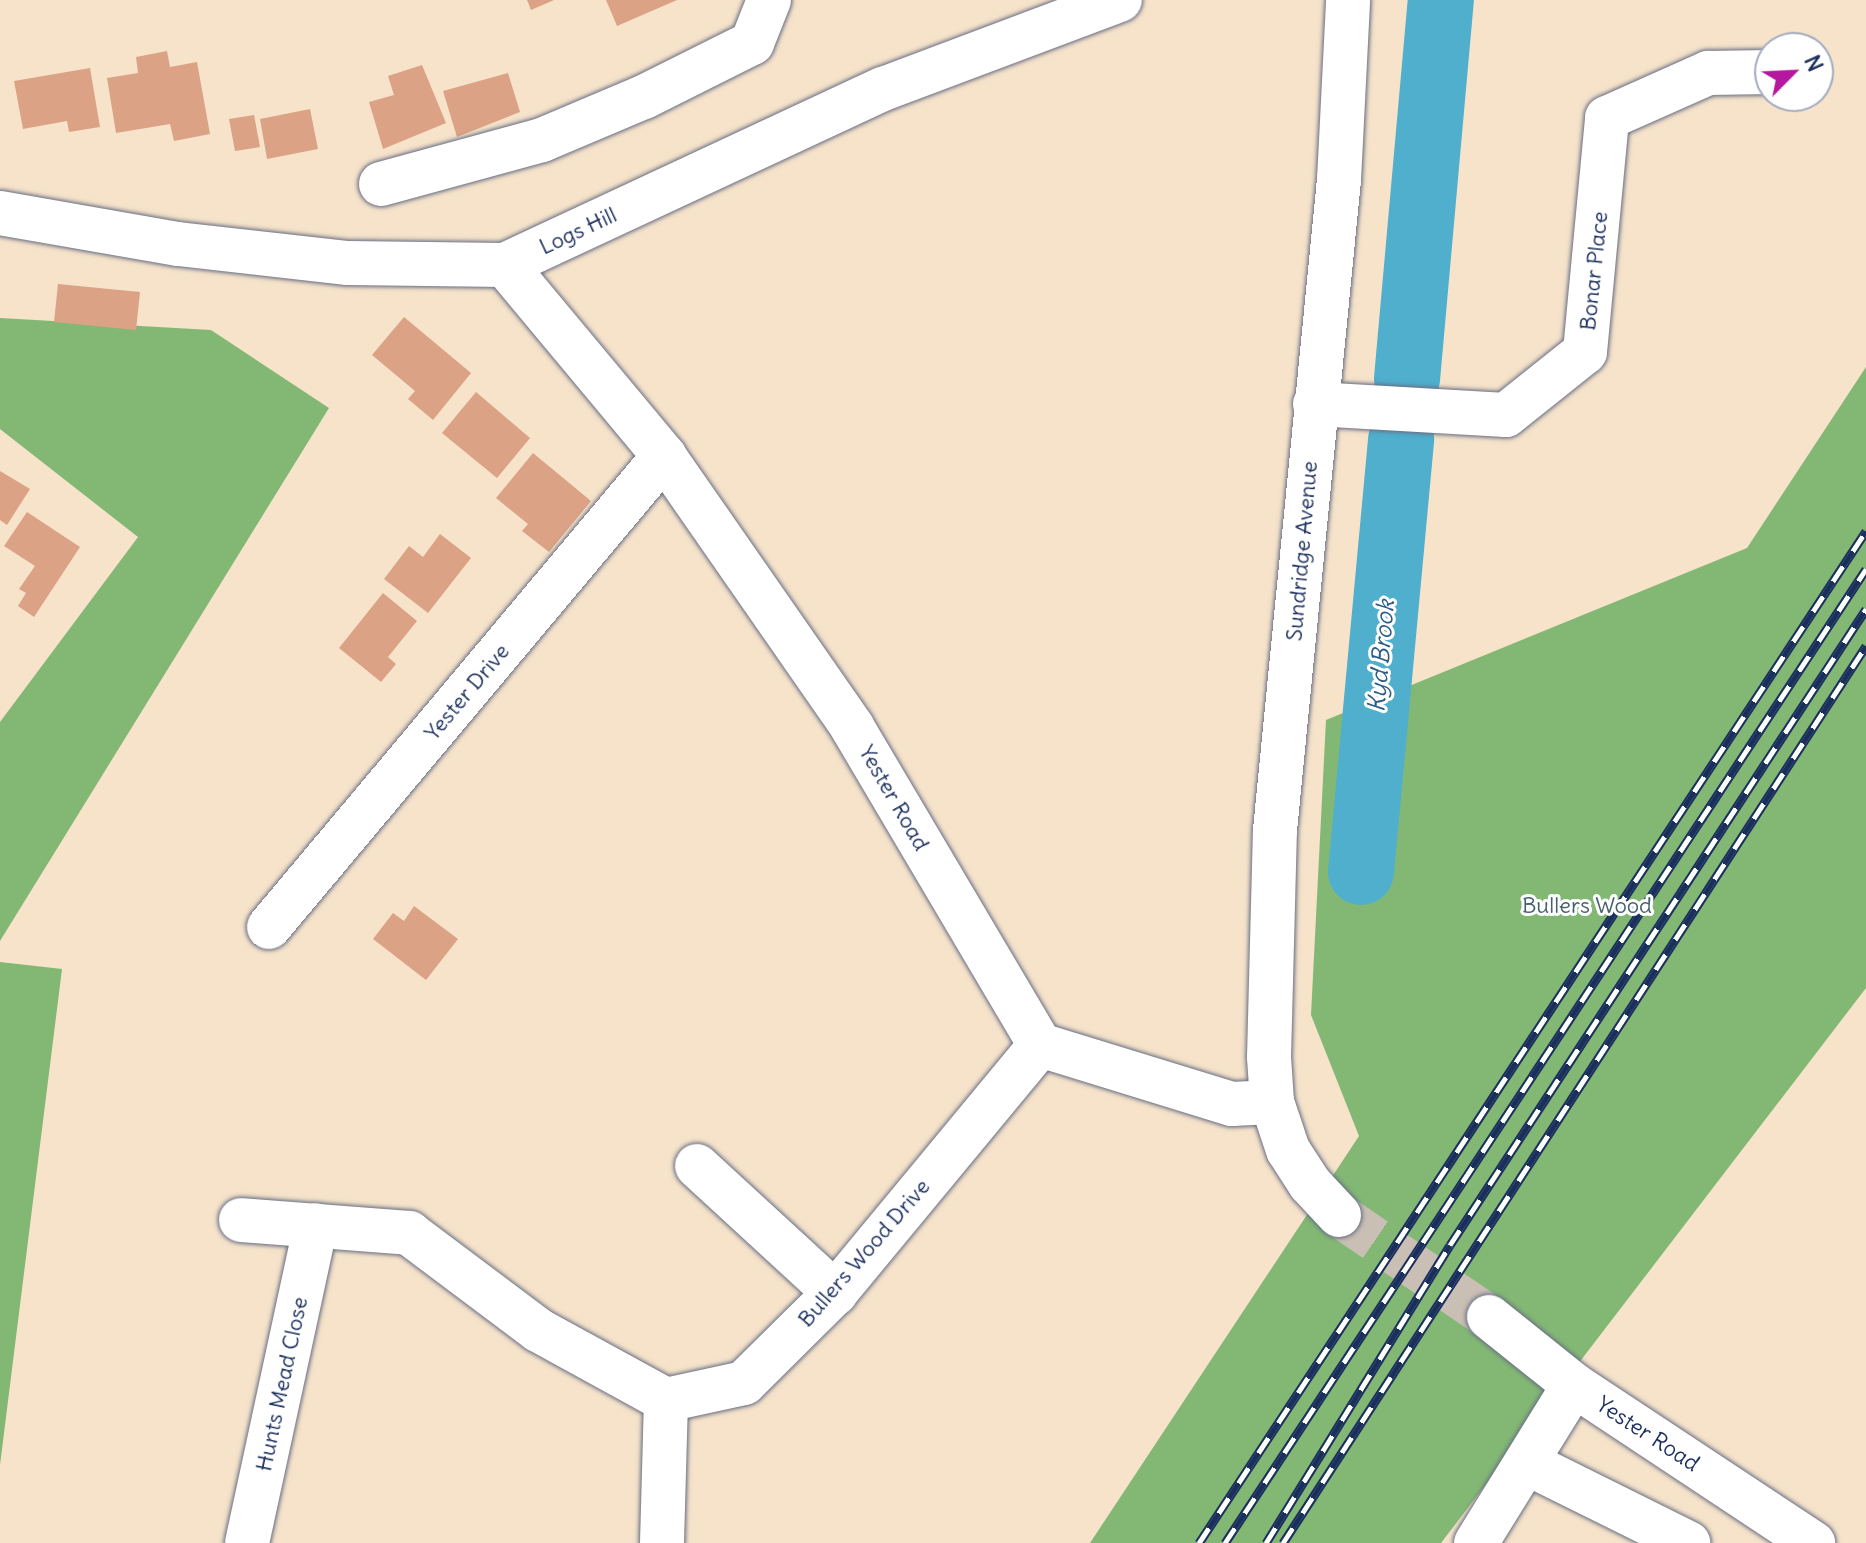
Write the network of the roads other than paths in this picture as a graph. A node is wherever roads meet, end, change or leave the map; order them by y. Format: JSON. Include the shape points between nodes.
{"nodes":[{"id":1,"x":769,"y":0,"type":"edge"},
{"id":2,"x":1120,"y":0,"type":"edge"},
{"id":3,"x":1348,"y":0,"type":"edge"},
{"id":4,"x":1754,"y":72,"type":"edge"},
{"id":5,"x":381,"y":184,"type":"dead end"},
{"id":6,"x":0,"y":213,"type":"edge"},
{"id":7,"x":505,"y":265,"type":"junction"},
{"id":8,"x":1315,"y":404,"type":"junction"},
{"id":9,"x":664,"y":456,"type":"junction"},
{"id":10,"x":269,"y":927,"type":"dead end"},
{"id":11,"x":1040,"y":1045,"type":"junction"},
{"id":12,"x":1272,"y":1102,"type":"junction"},
{"id":13,"x":697,"y":1166,"type":"dead end"},
{"id":14,"x":1339,"y":1215,"type":"tunnel mouth"},
{"id":15,"x":241,"y":1220,"type":"dead end"},
{"id":16,"x":316,"y":1225,"type":"junction"},
{"id":17,"x":835,"y":1293,"type":"junction"},
{"id":18,"x":1489,"y":1317,"type":"tunnel mouth"},
{"id":19,"x":1574,"y":1385,"type":"junction"},
{"id":20,"x":666,"y":1400,"type":"junction"},
{"id":21,"x":1529,"y":1464,"type":"junction"},
{"id":22,"x":247,"y":1543,"type":"edge"},
{"id":23,"x":662,"y":1543,"type":"edge"},
{"id":24,"x":1476,"y":1543,"type":"edge"},
{"id":25,"x":1688,"y":1543,"type":"edge"},
{"id":26,"x":1813,"y":1543,"type":"edge"}],
"edges":[{"from":1,"to":5,"type":"street","via":[[752,43],[644,97],[542,140]]},
{"from":2,"to":7,"type":"street","name":"Logs Hill","via":[[883,89]]},
{"from":3,"to":8,"type":"street","name":"Sundridge Avenue","via":[[1339,180]]},
{"from":4,"to":8,"type":"street","name":"Bonar Place","via":[[1708,73],[1607,118],[1585,352],[1506,415]]},
{"from":6,"to":7,"type":"street","name":"Logs Hill","via":[[178,244],[348,263]]},
{"from":7,"to":9,"type":"street","name":"Yester Road"},
{"from":8,"to":12,"type":"street","name":"Sundridge Avenue","via":[[1275,830]]},
{"from":9,"to":10,"type":"street","name":"Yester Drive"},
{"from":9,"to":11,"type":"street","name":"Yester Road","via":[[852,727]]},
{"from":11,"to":12,"type":"street","via":[[1232,1104]]},
{"from":11,"to":17,"type":"street","name":"Bullers Wood Drive"},
{"from":12,"to":14,"type":"street","via":[[1288,1150]]},
{"from":13,"to":17,"type":"street"},
{"from":15,"to":16,"type":"street"},
{"from":16,"to":20,"type":"street","via":[[409,1233],[538,1330]]},
{"from":16,"to":22,"type":"street","name":"Hunts Mead Close"},
{"from":17,"to":20,"type":"street","name":"Bullers Wood Drive","via":[[744,1383]]},
{"from":18,"to":19,"type":"street","name":"Yester Road"},
{"from":19,"to":21,"type":"street"},
{"from":19,"to":26,"type":"street","name":"Yester Road"},
{"from":20,"to":23,"type":"street"},
{"from":21,"to":24,"type":"street"},
{"from":21,"to":25,"type":"street"}]}
